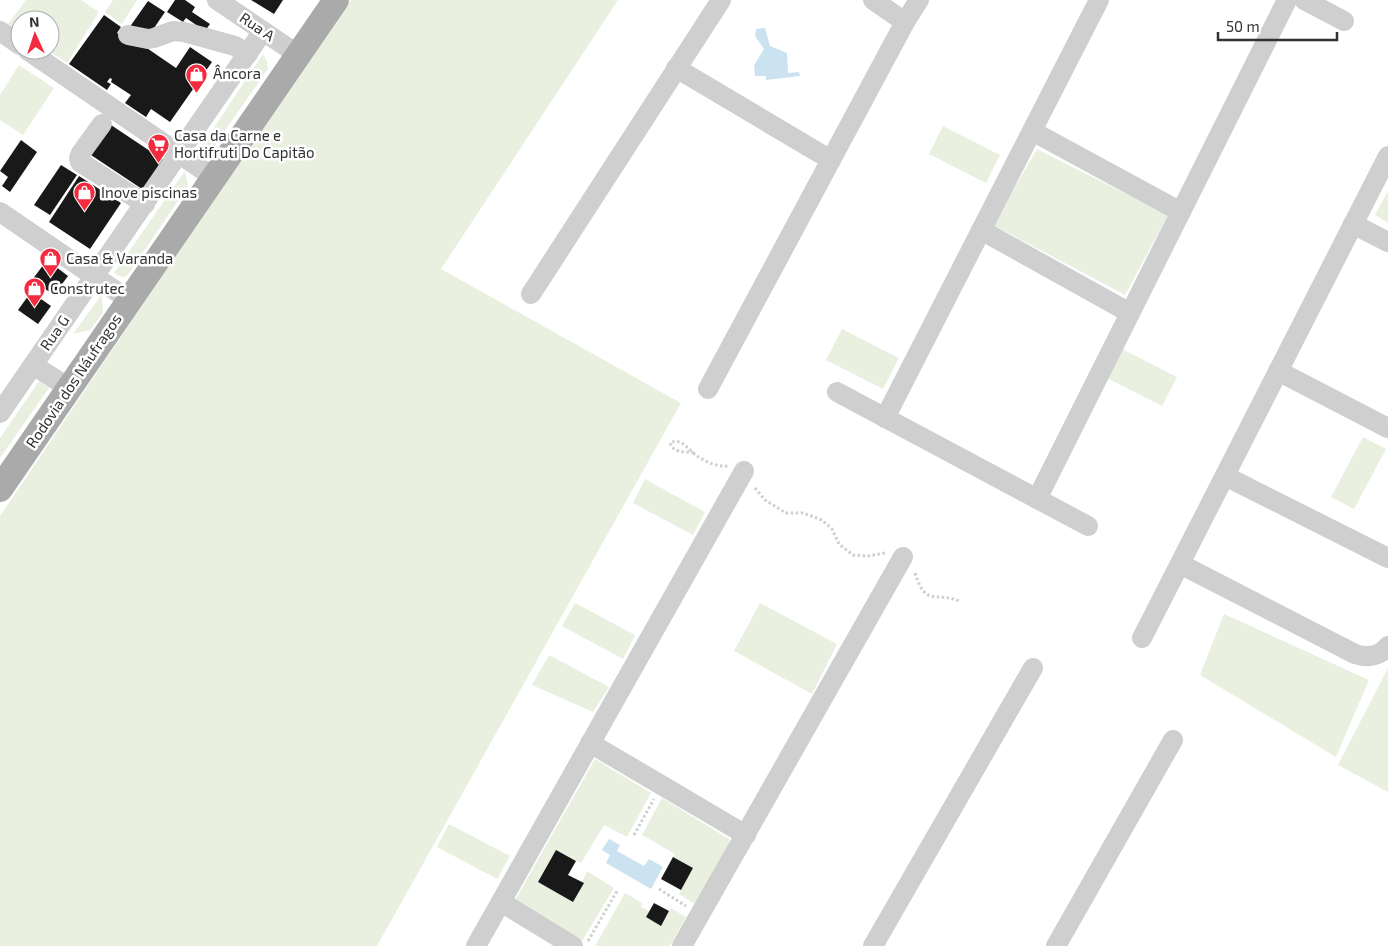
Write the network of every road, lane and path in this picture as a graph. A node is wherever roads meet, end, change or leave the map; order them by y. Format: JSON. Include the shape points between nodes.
{"nodes":[{"id":1,"x":217,"y":0,"type":"edge"},
{"id":2,"x":336,"y":0,"type":"edge"},
{"id":3,"x":721,"y":0,"type":"edge"},
{"id":4,"x":873,"y":0,"type":"edge"},
{"id":5,"x":919,"y":0,"type":"edge"},
{"id":6,"x":1099,"y":0,"type":"edge"},
{"id":7,"x":1287,"y":0,"type":"edge"},
{"id":8,"x":1304,"y":0,"type":"edge"},
{"id":9,"x":1344,"y":21,"type":"dead end"},
{"id":10,"x":905,"y":22,"type":"junction"},
{"id":11,"x":264,"y":31,"type":"junction"},
{"id":12,"x":128,"y":35,"type":"dead end"},
{"id":13,"x":248,"y":54,"type":"junction"},
{"id":14,"x":297,"y":54,"type":"junction"},
{"id":15,"x":42,"y":60,"type":"edge"},
{"id":16,"x":676,"y":68,"type":"junction"},
{"id":17,"x":102,"y":124,"type":"dead end"},
{"id":18,"x":1032,"y":131,"type":"junction"},
{"id":19,"x":179,"y":154,"type":"junction"},
{"id":20,"x":1388,"y":156,"type":"edge"},
{"id":21,"x":831,"y":160,"type":"junction"},
{"id":22,"x":213,"y":177,"type":"junction"},
{"id":23,"x":145,"y":204,"type":"junction"},
{"id":24,"x":0,"y":212,"type":"edge"},
{"id":25,"x":1181,"y":212,"type":"junction"},
{"id":26,"x":1353,"y":224,"type":"junction"},
{"id":27,"x":981,"y":230,"type":"junction"},
{"id":28,"x":1388,"y":242,"type":"edge"},
{"id":29,"x":94,"y":276,"type":"junction"},
{"id":30,"x":531,"y":294,"type":"dead end"},
{"id":31,"x":129,"y":300,"type":"junction"},
{"id":32,"x":1130,"y":313,"type":"junction"},
{"id":33,"x":33,"y":365,"type":"junction"},
{"id":34,"x":1278,"y":371,"type":"junction"},
{"id":35,"x":69,"y":388,"type":"junction"},
{"id":36,"x":708,"y":389,"type":"dead end"},
{"id":37,"x":837,"y":392,"type":"dead end"},
{"id":38,"x":0,"y":413,"type":"edge"},
{"id":39,"x":885,"y":418,"type":"junction"},
{"id":40,"x":1388,"y":428,"type":"edge"},
{"id":41,"x":694,"y":453,"type":"junction"},
{"id":42,"x":744,"y":471,"type":"junction"},
{"id":43,"x":1225,"y":476,"type":"junction"},
{"id":44,"x":2,"y":482,"type":"edge"},
{"id":45,"x":1038,"y":499,"type":"junction"},
{"id":46,"x":1088,"y":526,"type":"dead end"},
{"id":47,"x":903,"y":557,"type":"junction"},
{"id":48,"x":1388,"y":558,"type":"edge"},
{"id":49,"x":1180,"y":564,"type":"junction"},
{"id":50,"x":961,"y":602,"type":"dead end"},
{"id":51,"x":1142,"y":638,"type":"dead end"},
{"id":52,"x":1388,"y":646,"type":"edge"},
{"id":53,"x":1033,"y":668,"type":"dead end"},
{"id":54,"x":1173,"y":740,"type":"dead end"},
{"id":55,"x":590,"y":743,"type":"junction"},
{"id":56,"x":661,"y":785,"type":"junction"},
{"id":57,"x":634,"y":835,"type":"dead end"},
{"id":58,"x":746,"y":835,"type":"junction"},
{"id":59,"x":659,"y":889,"type":"dead end"},
{"id":60,"x":617,"y":891,"type":"dead end"},
{"id":61,"x":500,"y":902,"type":"junction"},
{"id":62,"x":700,"y":914,"type":"junction"},
{"id":63,"x":476,"y":946,"type":"edge"},
{"id":64,"x":573,"y":946,"type":"edge"},
{"id":65,"x":585,"y":946,"type":"edge"},
{"id":66,"x":682,"y":946,"type":"edge"},
{"id":67,"x":873,"y":946,"type":"edge"},
{"id":68,"x":1056,"y":946,"type":"edge"}],
"edges":[{"from":1,"to":11,"type":"street","name":"Rua A"},
{"from":2,"to":14,"type":"main road","name":"Rodovia dos Náufragos"},
{"from":3,"to":16,"type":"street"},
{"from":4,"to":10,"type":"street"},
{"from":5,"to":10,"type":"street"},
{"from":6,"to":18,"type":"street"},
{"from":7,"to":25,"type":"street"},
{"from":8,"to":9,"type":"street"},
{"from":10,"to":21,"type":"street"},
{"from":11,"to":13,"type":"street","name":"Rua G"},
{"from":11,"to":14,"type":"street","name":"Rua A"},
{"from":12,"to":13,"type":"street","via":[[148,39],[173,31],[184,32],[235,46]]},
{"from":13,"to":19,"type":"street","name":"Rua G"},
{"from":14,"to":22,"type":"main road","name":"Rodovia dos Náufragos"},
{"from":15,"to":19,"type":"street"},
{"from":16,"to":21,"type":"street"},
{"from":16,"to":30,"type":"street"},
{"from":17,"to":23,"type":"street","via":[[81,154],[80,162]]},
{"from":18,"to":25,"type":"street"},
{"from":18,"to":27,"type":"street"},
{"from":19,"to":22,"type":"street"},
{"from":19,"to":23,"type":"street","name":"Rua G"},
{"from":20,"to":26,"type":"street"},
{"from":21,"to":36,"type":"street"},
{"from":22,"to":31,"type":"main road","name":"Rodovia dos Náufragos"},
{"from":23,"to":29,"type":"street","name":"Rua G"},
{"from":24,"to":29,"type":"street"},
{"from":25,"to":32,"type":"street"},
{"from":26,"to":28,"type":"street"},
{"from":26,"to":34,"type":"street"},
{"from":27,"to":32,"type":"street"},
{"from":27,"to":39,"type":"street"},
{"from":29,"to":31,"type":"street"},
{"from":29,"to":33,"type":"street","name":"Rua G"},
{"from":31,"to":35,"type":"main road","name":"Rodovia dos Náufragos"},
{"from":32,"to":45,"type":"street"},
{"from":33,"to":35,"type":"street"},
{"from":33,"to":38,"type":"street","name":"Rua G"},
{"from":34,"to":40,"type":"street"},
{"from":34,"to":43,"type":"street"},
{"from":35,"to":44,"type":"main road","name":"Rodovia dos Náufragos"},
{"from":37,"to":39,"type":"street"},
{"from":39,"to":45,"type":"street"},
{"from":41,"to":41,"type":"path","via":[[682,443],[670,443],[675,450]]},
{"from":41,"to":42,"type":"path","via":[[705,461],[719,466],[734,465]]},
{"from":42,"to":47,"type":"path","via":[[755,478],[755,489],[765,500],[786,513],[803,513],[822,520],[832,529],[839,544],[853,555],[897,552]]},
{"from":42,"to":55,"type":"street"},
{"from":43,"to":48,"type":"street"},
{"from":43,"to":49,"type":"street"},
{"from":45,"to":46,"type":"street"},
{"from":47,"to":50,"type":"path","via":[[912,562],[918,585],[924,593]]},
{"from":47,"to":58,"type":"street"},
{"from":49,"to":51,"type":"street"},
{"from":49,"to":52,"type":"street","via":[[1355,654],[1366,658]]},
{"from":53,"to":67,"type":"street"},
{"from":54,"to":68,"type":"street"},
{"from":55,"to":56,"type":"street"},
{"from":55,"to":61,"type":"street"},
{"from":56,"to":57,"type":"path"},
{"from":56,"to":58,"type":"street"},
{"from":58,"to":62,"type":"street"},
{"from":59,"to":62,"type":"path"},
{"from":60,"to":65,"type":"path"},
{"from":61,"to":63,"type":"street"},
{"from":61,"to":64,"type":"street"},
{"from":62,"to":66,"type":"street"}]}
